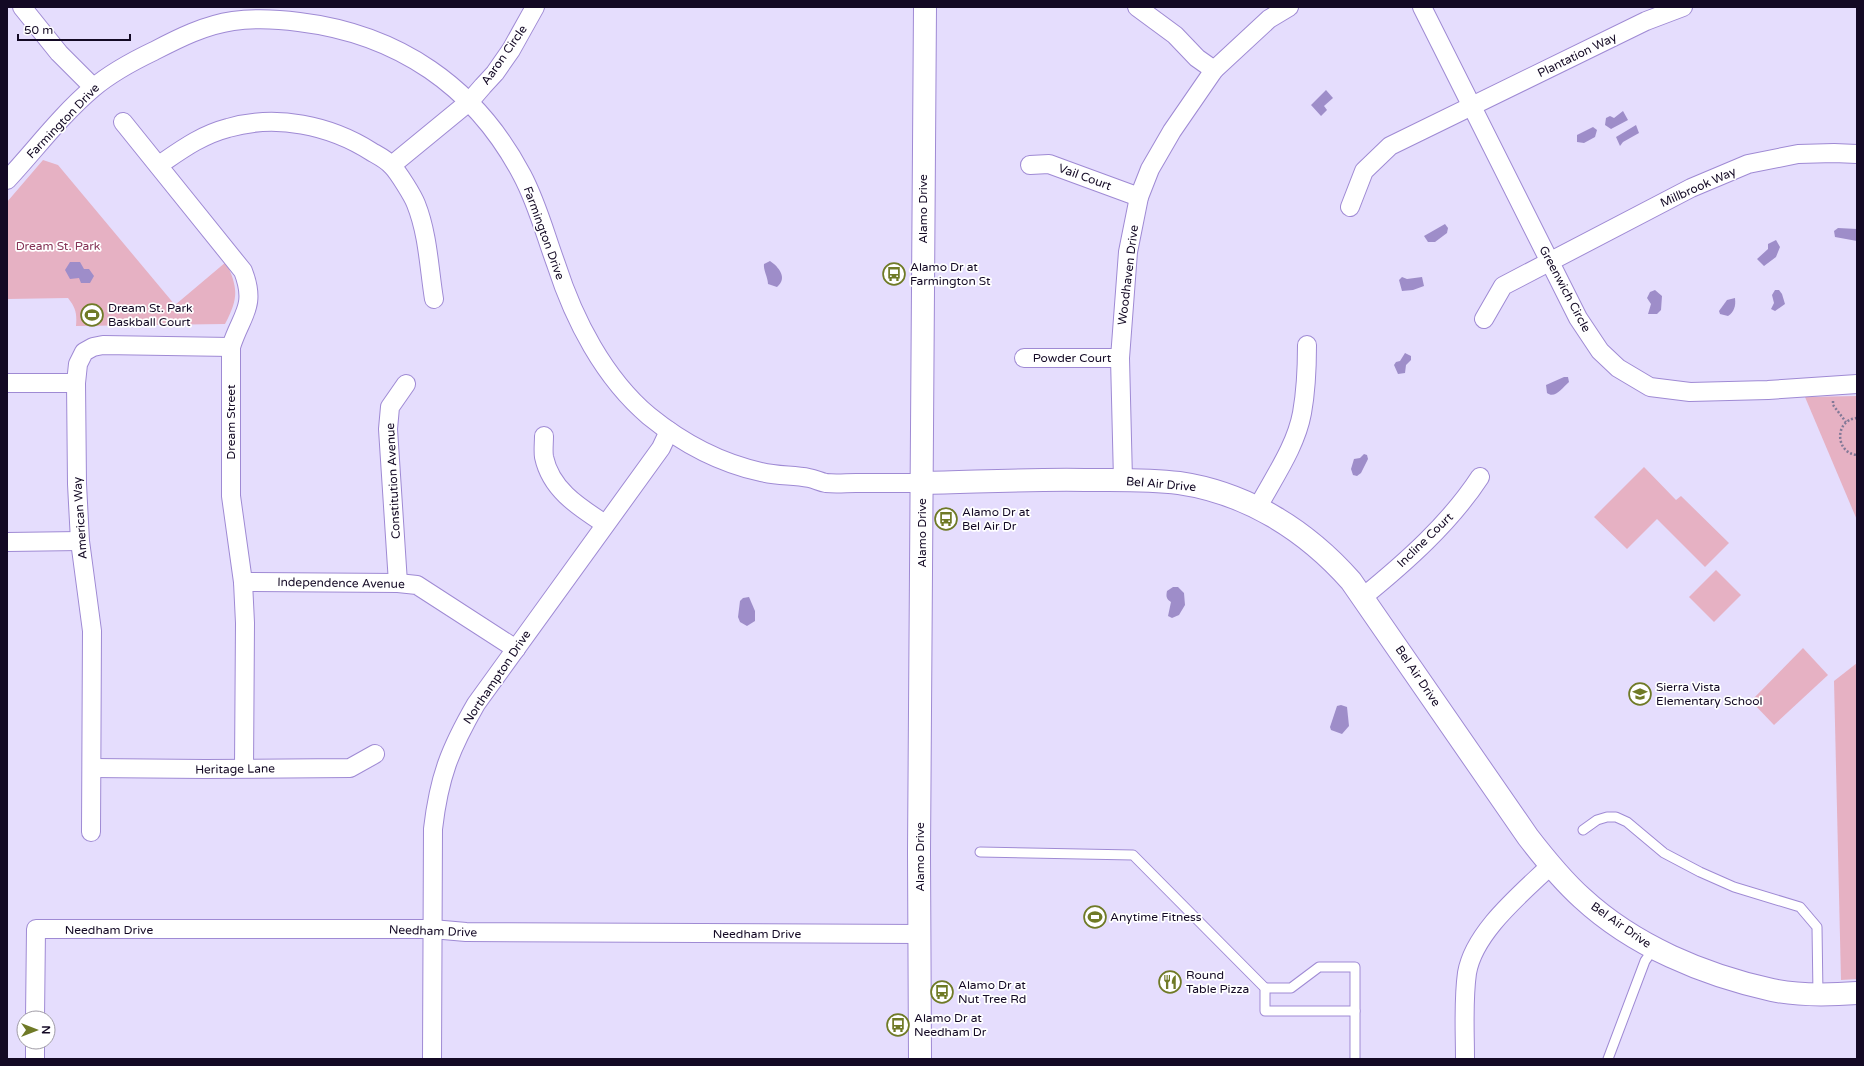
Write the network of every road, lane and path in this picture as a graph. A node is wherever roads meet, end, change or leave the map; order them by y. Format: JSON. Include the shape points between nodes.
{"nodes":[{"id":1,"x":22,"y":7,"type":"edge"},
{"id":2,"x":535,"y":7,"type":"edge"},
{"id":3,"x":925,"y":7,"type":"edge"},
{"id":4,"x":1137,"y":7,"type":"edge"},
{"id":5,"x":1289,"y":7,"type":"edge"},
{"id":6,"x":1422,"y":7,"type":"edge"},
{"id":7,"x":1683,"y":7,"type":"edge"},
{"id":8,"x":229,"y":14,"type":"edge"},
{"id":9,"x":1214,"y":70,"type":"junction"},
{"id":10,"x":93,"y":88,"type":"junction"},
{"id":11,"x":470,"y":101,"type":"junction"},
{"id":12,"x":1473,"y":107,"type":"junction"},
{"id":13,"x":123,"y":122,"type":"dead end"},
{"id":14,"x":1857,"y":154,"type":"edge"},
{"id":15,"x":159,"y":165,"type":"junction"},
{"id":16,"x":1030,"y":165,"type":"dead end"},
{"id":17,"x":392,"y":166,"type":"junction"},
{"id":18,"x":7,"y":180,"type":"edge"},
{"id":19,"x":1139,"y":197,"type":"junction"},
{"id":20,"x":1350,"y":207,"type":"dead end"},
{"id":21,"x":1550,"y":260,"type":"junction"},
{"id":22,"x":434,"y":300,"type":"dead end"},
{"id":23,"x":1484,"y":319,"type":"dead end"},
{"id":24,"x":1307,"y":345,"type":"dead end"},
{"id":25,"x":231,"y":347,"type":"junction"},
{"id":26,"x":1024,"y":358,"type":"dead end"},
{"id":27,"x":1120,"y":358,"type":"junction"},
{"id":28,"x":76,"y":383,"type":"junction"},
{"id":29,"x":7,"y":384,"type":"edge"},
{"id":30,"x":406,"y":384,"type":"dead end"},
{"id":31,"x":1857,"y":384,"type":"edge"},
{"id":32,"x":1832,"y":396,"type":"dead end"},
{"id":33,"x":1857,"y":418,"type":"edge"},
{"id":34,"x":1846,"y":422,"type":"junction"},
{"id":35,"x":669,"y":431,"type":"junction"},
{"id":36,"x":544,"y":436,"type":"dead end"},
{"id":37,"x":1857,"y":455,"type":"edge"},
{"id":38,"x":1480,"y":476,"type":"dead end"},
{"id":39,"x":1123,"y":480,"type":"junction"},
{"id":40,"x":922,"y":483,"type":"junction"},
{"id":41,"x":1258,"y":507,"type":"junction"},
{"id":42,"x":605,"y":524,"type":"junction"},
{"id":43,"x":80,"y":541,"type":"junction"},
{"id":44,"x":7,"y":542,"type":"edge"},
{"id":45,"x":243,"y":582,"type":"junction"},
{"id":46,"x":398,"y":583,"type":"junction"},
{"id":47,"x":1363,"y":597,"type":"junction"},
{"id":48,"x":516,"y":649,"type":"junction"},
{"id":49,"x":375,"y":754,"type":"dead end"},
{"id":50,"x":92,"y":768,"type":"junction"},
{"id":51,"x":244,"y":768,"type":"junction"},
{"id":52,"x":1583,"y":830,"type":"dead end"},
{"id":53,"x":91,"y":832,"type":"dead end"},
{"id":54,"x":980,"y":852,"type":"dead end"},
{"id":55,"x":1550,"y":866,"type":"junction"},
{"id":56,"x":432,"y":929,"type":"junction"},
{"id":57,"x":920,"y":934,"type":"junction"},
{"id":58,"x":1654,"y":948,"type":"junction"},
{"id":59,"x":1265,"y":988,"type":"junction"},
{"id":60,"x":1857,"y":993,"type":"edge"},
{"id":61,"x":1818,"y":995,"type":"junction"},
{"id":62,"x":35,"y":1010,"type":"edge"},
{"id":63,"x":1355,"y":1011,"type":"junction"},
{"id":64,"x":432,"y":1059,"type":"edge"},
{"id":65,"x":920,"y":1059,"type":"edge"},
{"id":66,"x":1355,"y":1059,"type":"edge"},
{"id":67,"x":1465,"y":1059,"type":"edge"},
{"id":68,"x":1608,"y":1059,"type":"edge"}],
"edges":[{"from":1,"to":10,"type":"street","via":[[59,53]]},
{"from":2,"to":11,"type":"street","name":"Aaron Circle","via":[[511,50]]},
{"from":3,"to":40,"type":"street","name":"Alamo Drive"},
{"from":4,"to":9,"type":"street","via":[[1175,35],[1197,58]]},
{"from":5,"to":9,"type":"street","name":"Woodhaven Drive","via":[[1269,19]]},
{"from":6,"to":12,"type":"street","name":"Greenwich Circle"},
{"from":7,"to":12,"type":"street","name":"Plantation Way","via":[[1646,21]]},
{"from":8,"to":10,"type":"street","name":"Farmington Drive","via":[[133,62]]},
{"from":8,"to":11,"type":"street","name":"Farmington Drive","via":[[327,25],[363,36],[389,46],[430,69]]},
{"from":9,"to":19,"type":"street","name":"Woodhaven Drive","via":[[1172,131],[1150,169]]},
{"from":10,"to":18,"type":"street","name":"Farmington Drive"},
{"from":11,"to":17,"type":"street","name":"Aaron Circle"},
{"from":11,"to":35,"type":"street","name":"Farmington Drive","via":[[498,134],[522,174],[568,299],[590,343],[629,397]]},
{"from":12,"to":20,"type":"street","name":"Plantation Way","via":[[1390,146],[1364,171]]},
{"from":12,"to":21,"type":"street","name":"Greenwich Circle"},
{"from":13,"to":15,"type":"street","name":"Dream Street"},
{"from":14,"to":21,"type":"street","name":"Millbrook Way","via":[[1798,154],[1748,164],[1691,188]]},
{"from":15,"to":17,"type":"street","via":[[200,137],[252,123],[275,122],[320,128],[346,137]]},
{"from":15,"to":25,"type":"street","name":"Dream Street","via":[[243,271],[249,286],[245,316]]},
{"from":16,"to":19,"type":"street","name":"Vail Court","via":[[1049,164]]},
{"from":17,"to":22,"type":"street","via":[[416,204],[424,234]]},
{"from":19,"to":27,"type":"street","name":"Woodhaven Drive","via":[[1128,259]]},
{"from":21,"to":23,"type":"street","name":"Millbrook Way","via":[[1503,286]]},
{"from":21,"to":31,"type":"street","name":"Greenwich Circle","via":[[1578,318],[1600,351],[1618,368],[1650,387],[1690,392]]},
{"from":24,"to":41,"type":"street","via":[[1302,414],[1291,445]]},
{"from":25,"to":28,"type":"street","name":"American Way","via":[[93,347],[84,352],[78,364]]},
{"from":25,"to":45,"type":"street","name":"Dream Street","via":[[231,496]]},
{"from":26,"to":27,"type":"street","name":"Powder Court"},
{"from":27,"to":39,"type":"street","name":"Woodhaven Drive"},
{"from":28,"to":29,"type":"street"},
{"from":28,"to":43,"type":"street","name":"American Way"},
{"from":30,"to":46,"type":"street","name":"Constitution Avenue","via":[[390,407],[388,429]]},
{"from":32,"to":34,"type":"path","via":[[1833,405]]},
{"from":33,"to":34,"type":"path"},
{"from":34,"to":37,"type":"path","via":[[1841,429],[1840,441],[1847,452]]},
{"from":35,"to":40,"type":"street","name":"Farmington Drive","via":[[712,455],[762,472],[827,483]]},
{"from":35,"to":42,"type":"street","name":"Northampton Drive","via":[[661,448]]},
{"from":36,"to":42,"type":"street","via":[[544,456],[548,471],[560,492]]},
{"from":38,"to":47,"type":"street","name":"Incline Court","via":[[1465,499],[1438,528]]},
{"from":39,"to":40,"type":"street","name":"Bel Air Drive"},
{"from":39,"to":41,"type":"street","name":"Bel Air Drive","via":[[1164,482],[1202,488]]},
{"from":40,"to":57,"type":"street","name":"Alamo Drive"},
{"from":41,"to":47,"type":"street","name":"Bel Air Drive","via":[[1308,539],[1336,564]]},
{"from":42,"to":48,"type":"street","name":"Northampton Drive"},
{"from":43,"to":44,"type":"street"},
{"from":43,"to":50,"type":"street","name":"American Way","via":[[92,631]]},
{"from":45,"to":46,"type":"street","name":"Independence Avenue"},
{"from":45,"to":51,"type":"street","name":"Dream Street"},
{"from":46,"to":48,"type":"street","name":"Independence Avenue","via":[[417,585]]},
{"from":47,"to":55,"type":"street","name":"Bel Air Drive"},
{"from":48,"to":56,"type":"street","name":"Northampton Drive","via":[[476,704],[446,764],[433,829]]},
{"from":49,"to":51,"type":"street","name":"Heritage Lane","via":[[350,768]]},
{"from":50,"to":51,"type":"street","name":"Heritage Lane"},
{"from":50,"to":53,"type":"street","name":"American Way"},
{"from":52,"to":61,"type":"lane","via":[[1597,820],[1616,817],[1627,822],[1664,853],[1700,872],[1734,887],[1800,907],[1817,927]]},
{"from":54,"to":59,"type":"lane","via":[[1133,854]]},
{"from":55,"to":58,"type":"street","name":"Bel Air Drive","via":[[1583,900],[1613,923]]},
{"from":55,"to":67,"type":"street","via":[[1487,929],[1475,949],[1467,972]]},
{"from":56,"to":57,"type":"street","name":"Needham Drive","via":[[466,932]]},
{"from":56,"to":62,"type":"street","name":"Needham Drive","via":[[36,929]]},
{"from":56,"to":64,"type":"street","name":"Northampton Drive"},
{"from":57,"to":65,"type":"street","name":"Alamo Drive"},
{"from":58,"to":61,"type":"street","name":"Bel Air Drive","via":[[1686,964],[1773,991]]},
{"from":58,"to":68,"type":"lane","via":[[1645,961]]},
{"from":59,"to":63,"type":"lane","via":[[1265,1011]]},
{"from":59,"to":63,"type":"lane","via":[[1291,988],[1319,966],[1355,966]]},
{"from":60,"to":61,"type":"street","name":"Bel Air Drive"},
{"from":63,"to":66,"type":"lane"}]}
